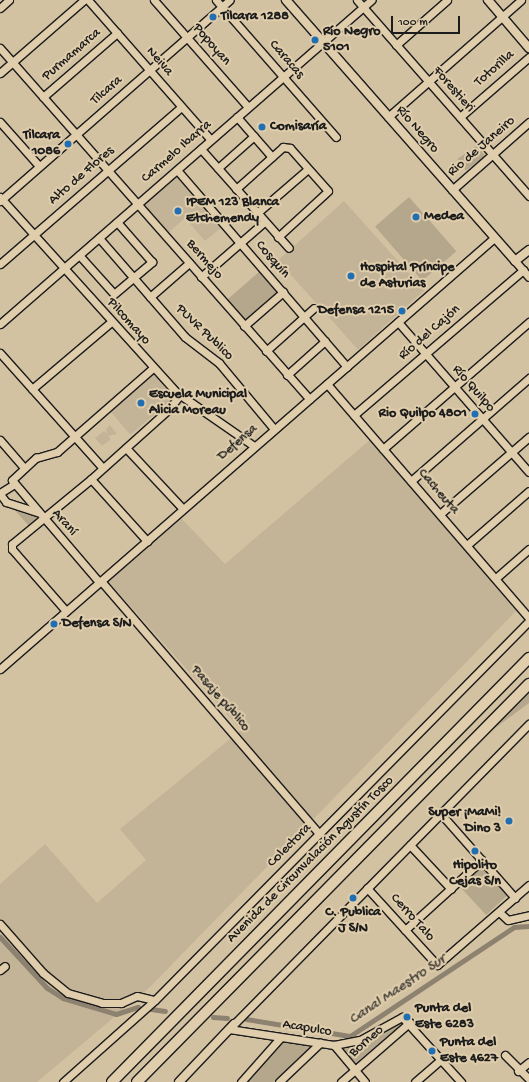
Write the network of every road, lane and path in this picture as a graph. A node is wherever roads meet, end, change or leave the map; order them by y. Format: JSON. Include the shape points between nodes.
{"nodes":[{"id":1,"x":9,"y":0,"type":"edge"},
{"id":2,"x":84,"y":0,"type":"edge"},
{"id":3,"x":88,"y":0,"type":"edge"},
{"id":4,"x":154,"y":0,"type":"edge"},
{"id":5,"x":216,"y":0,"type":"edge"},
{"id":6,"x":230,"y":0,"type":"edge"},
{"id":7,"x":286,"y":0,"type":"edge"},
{"id":8,"x":357,"y":0,"type":"edge"},
{"id":9,"x":371,"y":0,"type":"edge"},
{"id":10,"x":447,"y":0,"type":"edge"},
{"id":11,"x":488,"y":0,"type":"edge"},
{"id":12,"x":521,"y":0,"type":"edge"},
{"id":13,"x":222,"y":7,"type":"junction"},
{"id":14,"x":363,"y":7,"type":"junction"},
{"id":15,"x":0,"y":8,"type":"edge"},
{"id":16,"x":502,"y":16,"type":"junction"},
{"id":17,"x":117,"y":33,"type":"junction"},
{"id":18,"x":187,"y":38,"type":"junction"},
{"id":19,"x":323,"y":42,"type":"junction"},
{"id":20,"x":396,"y":45,"type":"junction"},
{"id":21,"x":0,"y":48,"type":"edge"},
{"id":22,"x":529,"y":48,"type":"edge"},
{"id":23,"x":529,"y":57,"type":"edge"},
{"id":24,"x":12,"y":62,"type":"junction"},
{"id":25,"x":150,"y":71,"type":"junction"},
{"id":26,"x":0,"y":73,"type":"edge"},
{"id":27,"x":283,"y":77,"type":"junction"},
{"id":28,"x":428,"y":81,"type":"junction"},
{"id":29,"x":43,"y":97,"type":"junction"},
{"id":30,"x":182,"y":107,"type":"junction"},
{"id":31,"x":248,"y":107,"type":"junction"},
{"id":32,"x":237,"y":117,"type":"junction"},
{"id":33,"x":388,"y":117,"type":"junction"},
{"id":34,"x":460,"y":118,"type":"junction"},
{"id":35,"x":0,"y":122,"type":"edge"},
{"id":36,"x":529,"y":122,"type":"edge"},
{"id":37,"x":76,"y":135,"type":"junction"},
{"id":38,"x":254,"y":136,"type":"junction"},
{"id":39,"x":336,"y":137,"type":"dead end"},
{"id":40,"x":211,"y":140,"type":"junction"},
{"id":41,"x":201,"y":149,"type":"junction"},
{"id":42,"x":493,"y":155,"type":"junction"},
{"id":43,"x":272,"y":157,"type":"junction"},
{"id":44,"x":40,"y":166,"type":"junction"},
{"id":45,"x":218,"y":168,"type":"junction"},
{"id":46,"x":308,"y":169,"type":"junction"},
{"id":47,"x":176,"y":170,"type":"junction"},
{"id":48,"x":108,"y":171,"type":"junction"},
{"id":49,"x":529,"y":184,"type":"edge"},
{"id":50,"x":236,"y":189,"type":"junction"},
{"id":51,"x":523,"y":189,"type":"junction"},
{"id":52,"x":452,"y":190,"type":"junction"},
{"id":53,"x":529,"y":196,"type":"edge"},
{"id":54,"x":1,"y":199,"type":"edge"},
{"id":55,"x":138,"y":204,"type":"junction"},
{"id":56,"x":257,"y":214,"type":"junction"},
{"id":57,"x":117,"y":222,"type":"junction"},
{"id":58,"x":264,"y":222,"type":"junction"},
{"id":59,"x":33,"y":235,"type":"junction"},
{"id":60,"x":278,"y":237,"type":"junction"},
{"id":61,"x":99,"y":238,"type":"junction"},
{"id":62,"x":494,"y":238,"type":"junction"},
{"id":63,"x":240,"y":242,"type":"junction"},
{"id":64,"x":289,"y":248,"type":"dead end"},
{"id":65,"x":529,"y":250,"type":"edge"},
{"id":66,"x":79,"y":255,"type":"junction"},
{"id":67,"x":515,"y":261,"type":"junction"},
{"id":68,"x":188,"y":262,"type":"junction"},
{"id":69,"x":0,"y":264,"type":"edge"},
{"id":70,"x":64,"y":268,"type":"junction"},
{"id":71,"x":523,"y":270,"type":"junction"},
{"id":72,"x":201,"y":277,"type":"junction"},
{"id":73,"x":529,"y":277,"type":"edge"},
{"id":74,"x":134,"y":278,"type":"junction"},
{"id":75,"x":283,"y":292,"type":"junction"},
{"id":76,"x":150,"y":297,"type":"junction"},
{"id":77,"x":314,"y":308,"type":"dead end"},
{"id":78,"x":304,"y":317,"type":"junction"},
{"id":79,"x":111,"y":322,"type":"junction"},
{"id":80,"x":398,"y":322,"type":"junction"},
{"id":81,"x":529,"y":322,"type":"edge"},
{"id":82,"x":0,"y":324,"type":"edge"},
{"id":83,"x":244,"y":326,"type":"junction"},
{"id":84,"x":325,"y":341,"type":"junction"},
{"id":85,"x":266,"y":351,"type":"junction"},
{"id":86,"x":0,"y":353,"type":"edge"},
{"id":87,"x":426,"y":354,"type":"junction"},
{"id":88,"x":347,"y":367,"type":"junction"},
{"id":89,"x":153,"y":368,"type":"junction"},
{"id":90,"x":287,"y":375,"type":"junction"},
{"id":91,"x":529,"y":378,"type":"edge"},
{"id":92,"x":327,"y":384,"type":"junction"},
{"id":93,"x":454,"y":387,"type":"junction"},
{"id":94,"x":32,"y":389,"type":"junction"},
{"id":95,"x":180,"y":395,"type":"junction"},
{"id":96,"x":309,"y":399,"type":"junction"},
{"id":97,"x":354,"y":415,"type":"junction"},
{"id":98,"x":483,"y":419,"type":"junction"},
{"id":99,"x":274,"y":429,"type":"junction"},
{"id":100,"x":74,"y":436,"type":"junction"},
{"id":101,"x":529,"y":437,"type":"edge"},
{"id":102,"x":0,"y":440,"type":"edge"},
{"id":103,"x":254,"y":446,"type":"junction"},
{"id":104,"x":126,"y":448,"type":"junction"},
{"id":105,"x":383,"y":449,"type":"junction"},
{"id":106,"x":511,"y":452,"type":"junction"},
{"id":107,"x":24,"y":468,"type":"junction"},
{"id":108,"x":102,"y":468,"type":"junction"},
{"id":109,"x":529,"y":472,"type":"edge"},
{"id":110,"x":91,"y":479,"type":"junction"},
{"id":111,"x":411,"y":481,"type":"junction"},
{"id":112,"x":13,"y":485,"type":"junction"},
{"id":113,"x":529,"y":491,"type":"edge"},
{"id":114,"x":0,"y":494,"type":"edge"},
{"id":115,"x":183,"y":509,"type":"junction"},
{"id":116,"x":38,"y":512,"type":"junction"},
{"id":117,"x":440,"y":514,"type":"junction"},
{"id":118,"x":43,"y":518,"type":"junction"},
{"id":119,"x":147,"y":541,"type":"junction"},
{"id":120,"x":467,"y":545,"type":"junction"},
{"id":121,"x":529,"y":549,"type":"edge"},
{"id":122,"x":496,"y":578,"type":"junction"},
{"id":123,"x":100,"y":582,"type":"junction"},
{"id":124,"x":66,"y":611,"type":"junction"},
{"id":125,"x":528,"y":613,"type":"edge"},
{"id":126,"x":529,"y":621,"type":"edge"},
{"id":127,"x":529,"y":651,"type":"edge"},
{"id":128,"x":529,"y":658,"type":"edge"},
{"id":129,"x":0,"y":669,"type":"edge"},
{"id":130,"x":529,"y":684,"type":"edge"},
{"id":131,"x":529,"y":724,"type":"edge"},
{"id":132,"x":459,"y":730,"type":"junction"},
{"id":133,"x":441,"y":814,"type":"junction"},
{"id":134,"x":319,"y":834,"type":"junction"},
{"id":135,"x":410,"y":845,"type":"junction"},
{"id":136,"x":482,"y":860,"type":"junction"},
{"id":137,"x":529,"y":885,"type":"edge"},
{"id":138,"x":367,"y":888,"type":"junction"},
{"id":139,"x":450,"y":889,"type":"junction"},
{"id":140,"x":515,"y":898,"type":"junction"},
{"id":141,"x":499,"y":912,"type":"junction"},
{"id":142,"x":529,"y":915,"type":"edge"},
{"id":143,"x":0,"y":924,"type":"edge"},
{"id":144,"x":405,"y":930,"type":"junction"},
{"id":145,"x":155,"y":1000,"type":"junction"},
{"id":146,"x":410,"y":1022,"type":"junction"},
{"id":147,"x":232,"y":1026,"type":"junction"},
{"id":148,"x":280,"y":1038,"type":"junction"},
{"id":149,"x":320,"y":1043,"type":"junction"},
{"id":150,"x":334,"y":1045,"type":"junction"},
{"id":151,"x":172,"y":1046,"type":"junction"},
{"id":152,"x":139,"y":1055,"type":"junction"},
{"id":153,"x":505,"y":1055,"type":"dead end"},
{"id":154,"x":442,"y":1059,"type":"junction"},
{"id":155,"x":529,"y":1062,"type":"edge"},
{"id":156,"x":354,"y":1070,"type":"junction"},
{"id":157,"x":518,"y":1071,"type":"junction"},
{"id":158,"x":529,"y":1078,"type":"edge"},
{"id":159,"x":63,"y":1082,"type":"edge"},
{"id":160,"x":105,"y":1082,"type":"edge"},
{"id":161,"x":112,"y":1082,"type":"edge"},
{"id":162,"x":138,"y":1082,"type":"edge"},
{"id":163,"x":142,"y":1082,"type":"edge"},
{"id":164,"x":179,"y":1082,"type":"edge"},
{"id":165,"x":241,"y":1082,"type":"edge"},
{"id":166,"x":279,"y":1082,"type":"edge"},
{"id":167,"x":340,"y":1082,"type":"edge"},
{"id":168,"x":364,"y":1082,"type":"edge"},
{"id":169,"x":415,"y":1082,"type":"edge"},
{"id":170,"x":462,"y":1082,"type":"edge"}],
"edges":[{"from":1,"to":15,"type":"street"},
{"from":2,"to":24,"type":"street"},
{"from":3,"to":17,"type":"street","name":"Neiva"},
{"from":4,"to":18,"type":"street","name":"Popoyan"},
{"from":5,"to":13,"type":"street","name":"Caracas"},
{"from":6,"to":13,"type":"street","name":"Tilcara"},
{"from":7,"to":19,"type":"main road","name":"Río Negro"},
{"from":8,"to":14,"type":"street","name":"Forestieri"},
{"from":9,"to":14,"type":"street","name":"Carmelo Ibarra"},
{"from":10,"to":20,"type":"street"},
{"from":11,"to":16,"type":"main road"},
{"from":12,"to":16,"type":"street"},
{"from":13,"to":18,"type":"street","name":"Tilcara"},
{"from":13,"to":27,"type":"street","name":"Caracas"},
{"from":14,"to":19,"type":"street","name":"Carmelo Ibarra"},
{"from":14,"to":20,"type":"street","name":"Forestieri"},
{"from":16,"to":22,"type":"main road"},
{"from":16,"to":28,"type":"street"},
{"from":17,"to":25,"type":"street","name":"Neiva"},
{"from":17,"to":29,"type":"street","name":"Purmamarca"},
{"from":18,"to":25,"type":"street","name":"Tilcara"},
{"from":18,"to":31,"type":"street","name":"Popoyan"},
{"from":19,"to":27,"type":"street","name":"Carmelo Ibarra"},
{"from":19,"to":33,"type":"main road","name":"Río Negro"},
{"from":20,"to":28,"type":"street","name":"Forestieri"},
{"from":21,"to":24,"type":"street","name":"Bermejo"},
{"from":23,"to":34,"type":"street","name":"Totorilla"},
{"from":24,"to":26,"type":"street"},
{"from":24,"to":29,"type":"street","name":"Bermejo"},
{"from":25,"to":30,"type":"street","name":"Neiva"},
{"from":25,"to":37,"type":"street","name":"Tilcara"},
{"from":27,"to":31,"type":"street","name":"Carmelo Ibarra"},
{"from":27,"to":39,"type":"street","name":"Caracas"},
{"from":28,"to":33,"type":"street"},
{"from":28,"to":34,"type":"street","name":"Forestieri"},
{"from":29,"to":37,"type":"street","name":"Bermejo"},
{"from":30,"to":40,"type":"street","name":"Neiva"},
{"from":30,"to":48,"type":"street","name":"Alto de Flores"},
{"from":31,"to":32,"type":"street","name":"Carmelo Ibarra"},
{"from":32,"to":38,"type":"street"},
{"from":32,"to":40,"type":"street","name":"Carmelo Ibarra"},
{"from":33,"to":52,"type":"main road","name":"Río Negro"},
{"from":34,"to":42,"type":"street","name":"Forestieri"},
{"from":35,"to":44,"type":"street"},
{"from":36,"to":42,"type":"street","name":"Rio de Janeiro"},
{"from":37,"to":44,"type":"street","name":"Tilcara"},
{"from":37,"to":48,"type":"street","name":"Bermejo"},
{"from":38,"to":43,"type":"street"},
{"from":38,"to":45,"type":"street"},
{"from":40,"to":41,"type":"street","name":"Carmelo Ibarra"},
{"from":41,"to":45,"type":"street"},
{"from":41,"to":47,"type":"street","name":"Carmelo Ibarra"},
{"from":42,"to":51,"type":"street","name":"Forestieri"},
{"from":42,"to":52,"type":"street","name":"Rio de Janeiro"},
{"from":43,"to":46,"type":"street","via":[[288,146]]},
{"from":43,"to":50,"type":"street"},
{"from":44,"to":54,"type":"street","name":"Tilcara"},
{"from":45,"to":50,"type":"street"},
{"from":46,"to":56,"type":"street"},
{"from":46,"to":60,"type":"street","via":[[327,193]]},
{"from":47,"to":55,"type":"street","name":"Carmelo Ibarra"},
{"from":47,"to":63,"type":"street","name":"Cosquín"},
{"from":48,"to":55,"type":"street","name":"Bermejo"},
{"from":48,"to":59,"type":"street","name":"Alto de Flores"},
{"from":49,"to":51,"type":"street"},
{"from":50,"to":56,"type":"street"},
{"from":51,"to":53,"type":"street","name":"Forestieri"},
{"from":52,"to":62,"type":"main road","name":"Río Negro"},
{"from":54,"to":59,"type":"street","name":"Pilcomayo"},
{"from":55,"to":57,"type":"street","name":"Carmelo Ibarra"},
{"from":55,"to":68,"type":"street","name":"Bermejo"},
{"from":56,"to":58,"type":"street"},
{"from":57,"to":61,"type":"street","name":"Carmelo Ibarra"},
{"from":57,"to":74,"type":"street","via":[[152,262]]},
{"from":58,"to":60,"type":"street"},
{"from":58,"to":63,"type":"street"},
{"from":59,"to":69,"type":"street","name":"Alto de Flores"},
{"from":59,"to":70,"type":"street","name":"Pilcomayo"},
{"from":60,"to":64,"type":"street"},
{"from":61,"to":66,"type":"street","name":"Carmelo Ibarra"},
{"from":61,"to":74,"type":"street","name":"PUVR Publico"},
{"from":62,"to":67,"type":"main road","name":"Río Negro"},
{"from":62,"to":80,"type":"street","name":"Defensa"},
{"from":63,"to":72,"type":"street"},
{"from":63,"to":75,"type":"street","name":"Cosquín"},
{"from":65,"to":67,"type":"main road"},
{"from":66,"to":70,"type":"street","name":"Carmelo Ibarra"},
{"from":66,"to":74,"type":"street","via":[[114,294]]},
{"from":67,"to":71,"type":"street","name":"Río Negro"},
{"from":68,"to":72,"type":"street","name":"Bermejo"},
{"from":68,"to":76,"type":"street"},
{"from":70,"to":79,"type":"street","name":"Pilcomayo"},
{"from":70,"to":82,"type":"street","name":"Carmelo Ibarra"},
{"from":71,"to":73,"type":"street","name":"Río Negro"},
{"from":71,"to":87,"type":"street","name":"Río del Cajón"},
{"from":72,"to":83,"type":"street","name":"Bermejo"},
{"from":74,"to":76,"type":"street","name":"PUVR Publico"},
{"from":75,"to":78,"type":"street","name":"Cosquín"},
{"from":75,"to":83,"type":"street"},
{"from":76,"to":99,"type":"street","name":"PUVR Publico","via":[[185,337],[219,363]]},
{"from":77,"to":78,"type":"street"},
{"from":78,"to":84,"type":"street","name":"Cosquín"},
{"from":78,"to":85,"type":"street"},
{"from":79,"to":89,"type":"street","name":"Pilcomayo"},
{"from":79,"to":94,"type":"street"},
{"from":80,"to":87,"type":"street","name":"Río Quilpo"},
{"from":80,"to":88,"type":"street","name":"Defensa"},
{"from":81,"to":93,"type":"street"},
{"from":83,"to":85,"type":"street","name":"Bermejo"},
{"from":84,"to":88,"type":"street","name":"Cosquín"},
{"from":84,"to":90,"type":"street"},
{"from":85,"to":90,"type":"street","name":"Bermejo"},
{"from":86,"to":94,"type":"street"},
{"from":87,"to":93,"type":"street","name":"Río Quilpo"},
{"from":87,"to":97,"type":"street","name":"Río del Cajón"},
{"from":88,"to":92,"type":"street","name":"Defensa"},
{"from":89,"to":95,"type":"street","name":"Pilcomayo"},
{"from":89,"to":100,"type":"street"},
{"from":90,"to":96,"type":"street","name":"Bermejo"},
{"from":91,"to":98,"type":"street"},
{"from":92,"to":96,"type":"street","name":"Defensa"},
{"from":92,"to":97,"type":"street","name":"Cacheuta"},
{"from":93,"to":98,"type":"street","name":"Río Quilpo"},
{"from":93,"to":105,"type":"street"},
{"from":94,"to":100,"type":"street"},
{"from":95,"to":103,"type":"street","name":"Pilcomayo"},
{"from":95,"to":104,"type":"street"},
{"from":96,"to":99,"type":"street","name":"Defensa"},
{"from":97,"to":105,"type":"street","name":"Cacheuta"},
{"from":98,"to":106,"type":"street","name":"Río Quilpo"},
{"from":98,"to":111,"type":"street"},
{"from":99,"to":103,"type":"street","name":"Defensa"},
{"from":100,"to":107,"type":"street","via":[[55,454],[40,456]]},
{"from":100,"to":108,"type":"street"},
{"from":101,"to":106,"type":"street"},
{"from":102,"to":107,"type":"street"},
{"from":103,"to":115,"type":"street","name":"Defensa"},
{"from":104,"to":108,"type":"street"},
{"from":104,"to":115,"type":"street"},
{"from":105,"to":111,"type":"street","name":"Cacheuta"},
{"from":106,"to":109,"type":"street","name":"Río Quilpo"},
{"from":106,"to":117,"type":"street"},
{"from":107,"to":112,"type":"street","via":[[12,480]]},
{"from":108,"to":110,"type":"street"},
{"from":110,"to":118,"type":"street"},
{"from":110,"to":119,"type":"street"},
{"from":111,"to":117,"type":"street","name":"Cacheuta"},
{"from":112,"to":114,"type":"street"},
{"from":112,"to":116,"type":"street"},
{"from":113,"to":120,"type":"street"},
{"from":114,"to":116,"type":"street","name":"Araní","via":[[6,502]]},
{"from":115,"to":119,"type":"street","name":"Defensa"},
{"from":116,"to":118,"type":"street","name":"Araní"},
{"from":117,"to":120,"type":"street","name":"Cacheuta"},
{"from":118,"to":123,"type":"street","name":"Araní"},
{"from":118,"to":124,"type":"street","via":[[11,547]]},
{"from":119,"to":123,"type":"street","name":"Defensa"},
{"from":120,"to":122,"type":"street","name":"Cacheuta"},
{"from":121,"to":122,"type":"street"},
{"from":122,"to":125,"type":"street","name":"Cacheuta"},
{"from":123,"to":124,"type":"street","name":"Defensa"},
{"from":123,"to":134,"type":"street","name":"Pasaje público"},
{"from":124,"to":129,"type":"street","name":"Defensa"},
{"from":126,"to":134,"type":"street","name":"Colectora"},
{"from":127,"to":132,"type":"highway","via":[[482,699]]},
{"from":128,"to":132,"type":"highway","name":"Avenida de Circunvalación Agustín Tosco"},
{"from":130,"to":151,"type":"highway"},
{"from":131,"to":133,"type":"street"},
{"from":132,"to":152,"type":"highway","name":"Avenida de Circunvalación Agustín Tosco"},
{"from":133,"to":135,"type":"street"},
{"from":133,"to":136,"type":"street"},
{"from":134,"to":145,"type":"street","name":"Colectora"},
{"from":135,"to":138,"type":"street"},
{"from":135,"to":139,"type":"street"},
{"from":136,"to":139,"type":"street"},
{"from":136,"to":140,"type":"street"},
{"from":137,"to":140,"type":"street"},
{"from":138,"to":144,"type":"street","name":"Cerro Talo"},
{"from":138,"to":147,"type":"street"},
{"from":139,"to":144,"type":"street"},
{"from":140,"to":141,"type":"street"},
{"from":141,"to":142,"type":"street","via":[[508,920]]},
{"from":141,"to":144,"type":"street","name":"Cerro Talo","via":[[437,965]]},
{"from":143,"to":145,"type":"street","via":[[43,973],[68,993],[102,1004],[121,1003],[137,996]]},
{"from":145,"to":159,"type":"street","name":"Colectora"},
{"from":146,"to":150,"type":"street","via":[[397,1018],[360,1040]]},
{"from":146,"to":154,"type":"street"},
{"from":146,"to":156,"type":"street","name":"Borneo"},
{"from":147,"to":148,"type":"street","name":"Acapulco"},
{"from":147,"to":164,"type":"main road"},
{"from":148,"to":149,"type":"street","name":"Acapulco"},
{"from":148,"to":165,"type":"street"},
{"from":149,"to":150,"type":"street","name":"Acapulco"},
{"from":149,"to":166,"type":"street"},
{"from":150,"to":156,"type":"street","name":"Acapulco"},
{"from":151,"to":162,"type":"highway"},
{"from":151,"to":163,"type":"highway"},
{"from":152,"to":160,"type":"highway"},
{"from":152,"to":161,"type":"highway","name":"Avenida de Circunvalación Agustín Tosco"},
{"from":153,"to":157,"type":"street"},
{"from":154,"to":169,"type":"street"},
{"from":154,"to":170,"type":"street"},
{"from":155,"to":157,"type":"street"},
{"from":156,"to":167,"type":"street","name":"Borneo"},
{"from":156,"to":168,"type":"street","name":"Acapulco"},
{"from":157,"to":158,"type":"street"}]}
